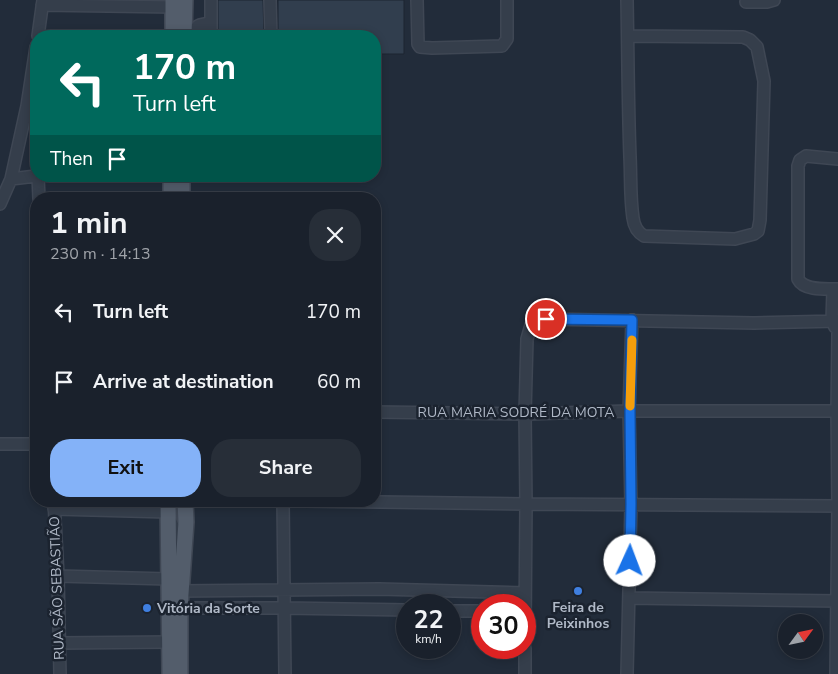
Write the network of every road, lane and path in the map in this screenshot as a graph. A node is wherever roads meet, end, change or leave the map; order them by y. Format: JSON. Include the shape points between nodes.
{"nodes":[{"id":1,"x":211,"y":0,"type":"edge"},
{"id":2,"x":270,"y":0,"type":"edge"},
{"id":3,"x":417,"y":0,"type":"edge"},
{"id":4,"x":507,"y":0,"type":"edge"},
{"id":5,"x":627,"y":0,"type":"edge"},
{"id":6,"x":774,"y":0,"type":"edge"},
{"id":7,"x":177,"y":2,"type":"edge"},
{"id":8,"x":746,"y":2,"type":"dead end"},
{"id":9,"x":42,"y":3,"type":"edge"},
{"id":10,"x":211,"y":23,"type":"junction"},
{"id":11,"x":39,"y":30,"type":"edge"},
{"id":12,"x":174,"y":30,"type":"edge"},
{"id":13,"x":183,"y":30,"type":"edge"},
{"id":14,"x":196,"y":30,"type":"edge"},
{"id":15,"x":211,"y":30,"type":"edge"},
{"id":16,"x":271,"y":30,"type":"edge"},
{"id":17,"x":628,"y":36,"type":"junction"},
{"id":18,"x":30,"y":93,"type":"edge"},
{"id":19,"x":838,"y":159,"type":"edge"},
{"id":20,"x":30,"y":177,"type":"edge"},
{"id":21,"x":11,"y":179,"type":"junction"},
{"id":22,"x":0,"y":204,"type":"edge"},
{"id":23,"x":835,"y":289,"type":"edge"},
{"id":24,"x":632,"y":320,"type":"junction"},
{"id":25,"x":835,"y":321,"type":"edge"},
{"id":26,"x":838,"y":333,"type":"edge"},
{"id":27,"x":837,"y":411,"type":"edge"},
{"id":28,"x":381,"y":412,"type":"edge"},
{"id":29,"x":630,"y":412,"type":"junction"},
{"id":30,"x":525,"y":414,"type":"junction"},
{"id":31,"x":0,"y":444,"type":"edge"},
{"id":32,"x":30,"y":444,"type":"edge"},
{"id":33,"x":381,"y":502,"type":"edge"},
{"id":34,"x":526,"y":504,"type":"junction"},
{"id":35,"x":631,"y":504,"type":"junction"},
{"id":36,"x":838,"y":506,"type":"edge"},
{"id":37,"x":54,"y":507,"type":"edge"},
{"id":38,"x":132,"y":507,"type":"edge"},
{"id":39,"x":185,"y":507,"type":"edge"},
{"id":40,"x":283,"y":507,"type":"edge"},
{"id":41,"x":171,"y":508,"type":"edge"},
{"id":42,"x":186,"y":522,"type":"junction"},
{"id":43,"x":58,"y":576,"type":"junction"},
{"id":44,"x":169,"y":579,"type":"junction"},
{"id":45,"x":283,"y":589,"type":"junction"},
{"id":46,"x":379,"y":589,"type":"junction"},
{"id":47,"x":181,"y":591,"type":"junction"},
{"id":48,"x":452,"y":591,"type":"junction"},
{"id":49,"x":525,"y":593,"type":"joint"},
{"id":50,"x":452,"y":594,"type":"edge"},
{"id":51,"x":629,"y":598,"type":"junction"},
{"id":52,"x":837,"y":600,"type":"edge"},
{"id":53,"x":180,"y":608,"type":"junction"},
{"id":54,"x":284,"y":608,"type":"junction"},
{"id":55,"x":378,"y":610,"type":"junction"},
{"id":56,"x":396,"y":610,"type":"edge"},
{"id":57,"x":169,"y":642,"type":"junction"},
{"id":58,"x":60,"y":643,"type":"junction"},
{"id":59,"x":525,"y":659,"type":"edge"},
{"id":60,"x":60,"y":674,"type":"edge"},
{"id":61,"x":170,"y":674,"type":"edge"},
{"id":62,"x":180,"y":674,"type":"edge"},
{"id":63,"x":285,"y":674,"type":"edge"},
{"id":64,"x":525,"y":674,"type":"edge"},
{"id":65,"x":627,"y":674,"type":"edge"},
{"id":66,"x":836,"y":674,"type":"edge"}],
"edges":[{"from":1,"to":10,"type":"street"},
{"from":2,"to":16,"type":"street"},
{"from":3,"to":4,"type":"street","via":[[418,44],[432,48],[503,45],[507,39]]},
{"from":5,"to":17,"type":"street"},
{"from":6,"to":8,"type":"street"},
{"from":7,"to":9,"type":"street"},
{"from":7,"to":12,"type":"main road"},
{"from":7,"to":13,"type":"main road"},
{"from":9,"to":11,"type":"street"},
{"from":10,"to":14,"type":"street","via":[[198,25]]},
{"from":10,"to":15,"type":"street"},
{"from":17,"to":17,"type":"street","via":[[744,36],[756,47],[764,81],[760,220],[754,234],[735,239],[644,236],[636,228],[631,186]]},
{"from":18,"to":21,"type":"street"},
{"from":19,"to":23,"type":"street","via":[[806,156],[798,166],[799,283],[807,287]]},
{"from":20,"to":21,"type":"street"},
{"from":21,"to":22,"type":"street"},
{"from":23,"to":25,"type":"street"},
{"from":24,"to":25,"type":"street"},
{"from":24,"to":29,"type":"street"},
{"from":24,"to":30,"type":"street","via":[[546,319],[531,325],[527,339]]},
{"from":25,"to":26,"type":"street"},
{"from":26,"to":27,"type":"street"},
{"from":27,"to":29,"type":"street","name":"RUA MARIA SODRÉ DA MOTA"},
{"from":27,"to":36,"type":"street"},
{"from":28,"to":30,"type":"street","name":"RUA MARIA SODRÉ DA MOTA"},
{"from":29,"to":30,"type":"street","name":"RUA MARIA SODRÉ DA MOTA"},
{"from":29,"to":35,"type":"street"},
{"from":30,"to":34,"type":"street"},
{"from":31,"to":32,"type":"street"},
{"from":33,"to":34,"type":"street"},
{"from":34,"to":35,"type":"street"},
{"from":34,"to":49,"type":"street"},
{"from":35,"to":36,"type":"street"},
{"from":35,"to":51,"type":"street"},
{"from":36,"to":52,"type":"street"},
{"from":37,"to":43,"type":"street","name":"RUA SÃO SEBASTIÃO"},
{"from":38,"to":41,"type":"street"},
{"from":39,"to":42,"type":"main road"},
{"from":40,"to":45,"type":"street"},
{"from":41,"to":42,"type":"street","via":[[179,511]]},
{"from":41,"to":44,"type":"main road"},
{"from":42,"to":47,"type":"main road"},
{"from":43,"to":44,"type":"street"},
{"from":43,"to":58,"type":"street","name":"RUA SÃO SEBASTIÃO"},
{"from":44,"to":57,"type":"main road"},
{"from":45,"to":46,"type":"street"},
{"from":45,"to":47,"type":"street"},
{"from":45,"to":54,"type":"street"},
{"from":46,"to":48,"type":"street"},
{"from":46,"to":55,"type":"street"},
{"from":47,"to":53,"type":"main road"},
{"from":48,"to":49,"type":"street"},
{"from":48,"to":50,"type":"street"},
{"from":51,"to":52,"type":"street"},
{"from":51,"to":65,"type":"street"},
{"from":52,"to":66,"type":"street"},
{"from":53,"to":54,"type":"street"},
{"from":53,"to":62,"type":"main road"},
{"from":54,"to":55,"type":"street"},
{"from":54,"to":63,"type":"street"},
{"from":55,"to":56,"type":"street"},
{"from":57,"to":58,"type":"street"},
{"from":57,"to":61,"type":"main road"},
{"from":58,"to":60,"type":"street","name":"RUA SÃO SEBASTIÃO"},
{"from":59,"to":64,"type":"street"}]}
